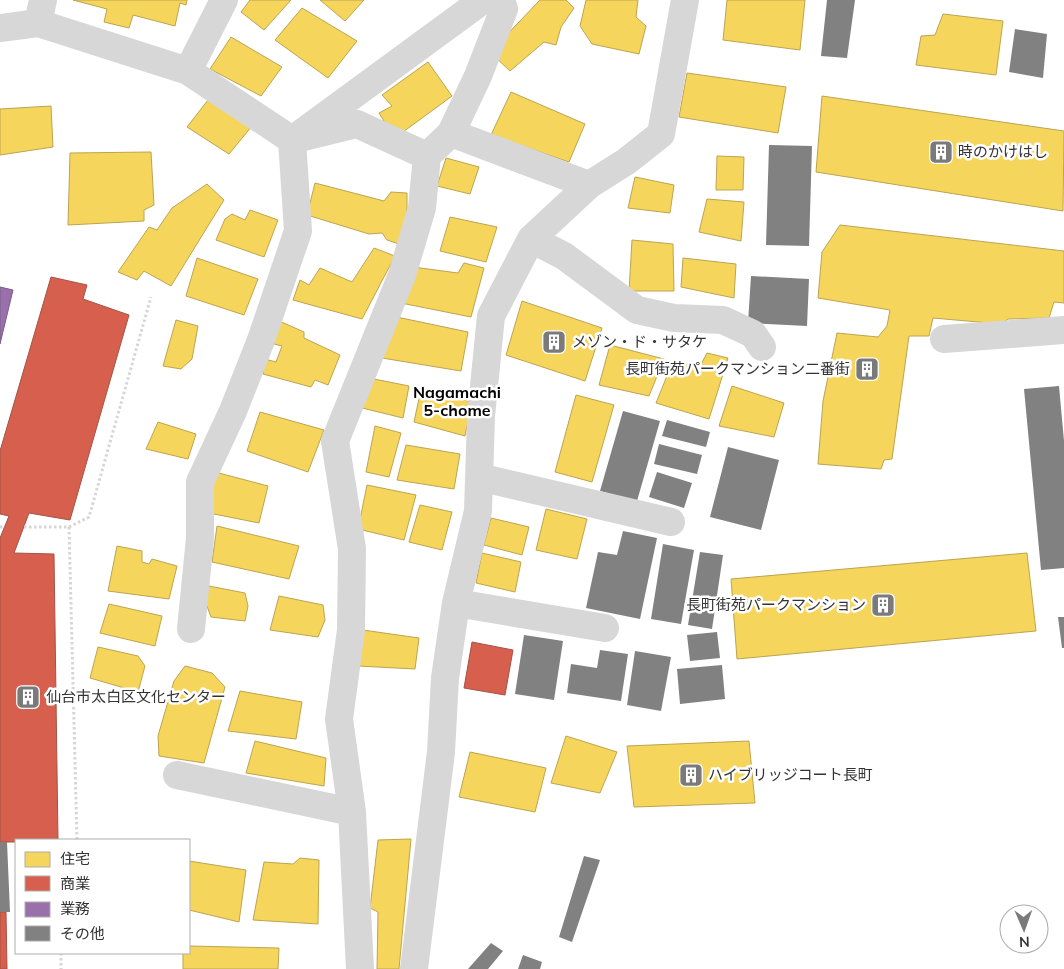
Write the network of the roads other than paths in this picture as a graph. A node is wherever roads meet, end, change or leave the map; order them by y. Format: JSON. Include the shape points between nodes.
{"nodes":[{"id":1,"x":224,"y":0,"type":"edge"},
{"id":2,"x":483,"y":0,"type":"edge"},
{"id":3,"x":501,"y":0,"type":"edge"},
{"id":4,"x":684,"y":0,"type":"edge"},
{"id":5,"x":41,"y":12,"type":"edge"},
{"id":6,"x":0,"y":28,"type":"edge"},
{"id":7,"x":188,"y":70,"type":"junction"},
{"id":8,"x":451,"y":133,"type":"junction"},
{"id":9,"x":292,"y":140,"type":"junction"},
{"id":10,"x":427,"y":156,"type":"junction"},
{"id":11,"x":589,"y":184,"type":"junction"},
{"id":12,"x":531,"y":239,"type":"junction"},
{"id":13,"x":1064,"y":330,"type":"edge"},
{"id":14,"x":944,"y":338,"type":"dead end"},
{"id":15,"x":762,"y":347,"type":"dead end"},
{"id":16,"x":479,"y":477,"type":"junction"},
{"id":17,"x":671,"y":522,"type":"dead end"},
{"id":18,"x":456,"y":603,"type":"junction"},
{"id":19,"x":605,"y":628,"type":"dead end"},
{"id":20,"x":191,"y":629,"type":"dead end"},
{"id":21,"x":177,"y":775,"type":"dead end"},
{"id":22,"x":352,"y":812,"type":"junction"},
{"id":23,"x":360,"y":969,"type":"edge"},
{"id":24,"x":414,"y":969,"type":"edge"}],
"edges":[{"from":1,"to":7,"type":"street"},
{"from":2,"to":9,"type":"street"},
{"from":3,"to":8,"type":"street","via":[[504,9]]},
{"from":4,"to":11,"type":"street","via":[[661,134],[627,161]]},
{"from":5,"to":6,"type":"street"},
{"from":5,"to":7,"type":"street"},
{"from":7,"to":9,"type":"street"},
{"from":8,"to":10,"type":"street"},
{"from":8,"to":11,"type":"street"},
{"from":9,"to":10,"type":"street","via":[[357,124]]},
{"from":9,"to":20,"type":"street","via":[[298,231],[233,411],[200,482],[200,538]]},
{"from":10,"to":22,"type":"street","via":[[422,208],[402,275],[335,441],[352,549],[351,630],[339,719]]},
{"from":11,"to":12,"type":"street"},
{"from":12,"to":15,"type":"street","via":[[564,256],[637,310],[674,318],[723,320],[753,334]]},
{"from":12,"to":16,"type":"street","via":[[491,316]]},
{"from":13,"to":14,"type":"street"},
{"from":16,"to":17,"type":"street"},
{"from":16,"to":18,"type":"street","via":[[478,512]]},
{"from":18,"to":19,"type":"street"},
{"from":18,"to":24,"type":"street"},
{"from":21,"to":22,"type":"street"},
{"from":22,"to":23,"type":"street"}]}
